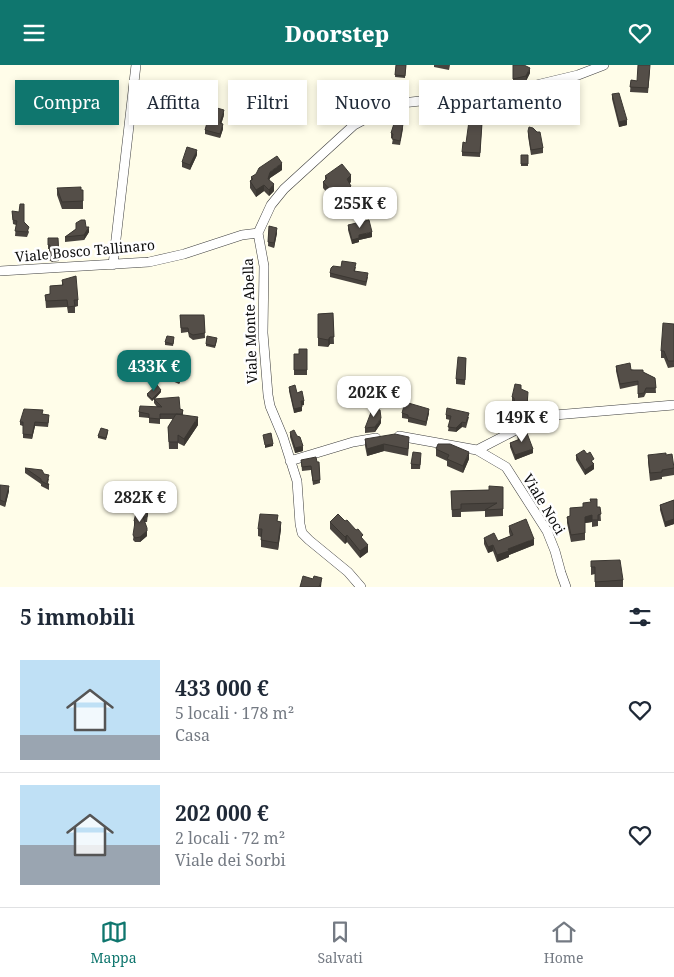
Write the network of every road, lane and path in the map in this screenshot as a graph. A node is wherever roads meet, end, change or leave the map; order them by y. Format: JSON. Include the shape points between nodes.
{"nodes":[{"id":1,"x":136,"y":65,"type":"edge"},
{"id":2,"x":604,"y":65,"type":"edge"},
{"id":3,"x":258,"y":233,"type":"junction"},
{"id":4,"x":113,"y":265,"type":"junction"},
{"id":5,"x":0,"y":271,"type":"edge"},
{"id":6,"x":674,"y":405,"type":"edge"},
{"id":7,"x":477,"y":450,"type":"junction"},
{"id":8,"x":290,"y":461,"type":"junction"},
{"id":9,"x":361,"y":587,"type":"edge"},
{"id":10,"x":566,"y":587,"type":"edge"}],
"edges":[{"from":1,"to":4,"type":"street"},
{"from":2,"to":3,"type":"street","via":[[578,75],[511,91],[393,104],[354,125],[284,189],[271,205]]},
{"from":3,"to":4,"type":"street","name":"Viale Bosco Tallinaro","via":[[149,262]]},
{"from":3,"to":8,"type":"street","name":"Viale Monte Abella","via":[[264,266],[263,333],[268,395]]},
{"from":4,"to":5,"type":"street","name":"Viale Bosco Tallinaro"},
{"from":6,"to":7,"type":"street","via":[[543,416]]},
{"from":7,"to":8,"type":"street","via":[[394,435],[352,442]]},
{"from":7,"to":10,"type":"street","name":"Viale Noci","via":[[506,467],[547,531]]},
{"from":8,"to":9,"type":"street","name":"Viale Monte Abella","via":[[297,481],[302,533]]}]}
